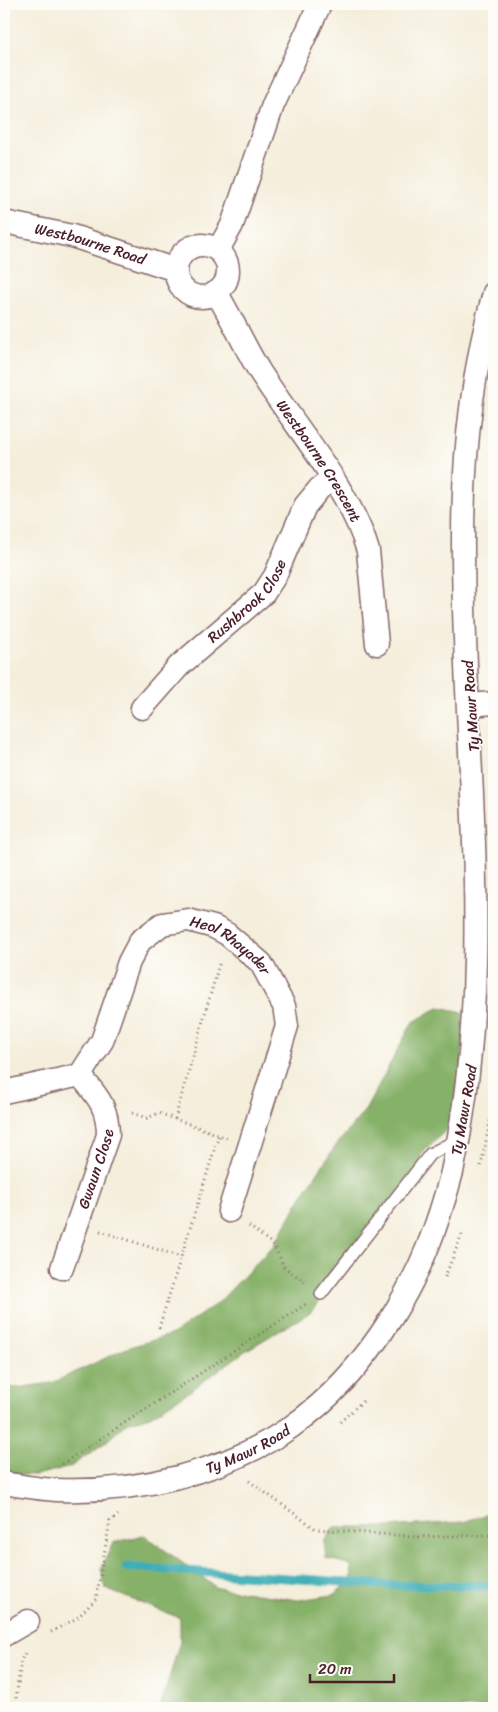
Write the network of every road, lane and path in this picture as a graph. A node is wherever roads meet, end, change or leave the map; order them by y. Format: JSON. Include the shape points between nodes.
{"nodes":[{"id":1,"x":320,"y":4,"type":"edge"},
{"id":2,"x":4,"y":222,"type":"edge"},
{"id":3,"x":218,"y":250,"type":"junction"},
{"id":4,"x":176,"y":270,"type":"junction"},
{"id":5,"x":216,"y":292,"type":"junction"},
{"id":6,"x":494,"y":293,"type":"edge"},
{"id":7,"x":332,"y":479,"type":"junction"},
{"id":8,"x":377,"y":644,"type":"dead end"},
{"id":9,"x":494,"y":703,"type":"edge"},
{"id":10,"x":469,"y":705,"type":"junction"},
{"id":11,"x":142,"y":708,"type":"dead end"},
{"id":12,"x":227,"y":934,"type":"junction"},
{"id":13,"x":487,"y":979,"type":"edge"},
{"id":14,"x":80,"y":1075,"type":"junction"},
{"id":15,"x":4,"y":1092,"type":"edge"},
{"id":16,"x":102,"y":1102,"type":"junction"},
{"id":17,"x":175,"y":1119,"type":"junction"},
{"id":18,"x":219,"y":1135,"type":"junction"},
{"id":19,"x":461,"y":1138,"type":"junction"},
{"id":20,"x":249,"y":1144,"type":"junction"},
{"id":21,"x":229,"y":1211,"type":"joint"},
{"id":22,"x":78,"y":1224,"type":"junction"},
{"id":23,"x":181,"y":1257,"type":"junction"},
{"id":24,"x":62,"y":1268,"type":"dead end"},
{"id":25,"x":321,"y":1294,"type":"junction"},
{"id":26,"x":158,"y":1328,"type":"dead end"},
{"id":27,"x":61,"y":1466,"type":"dead end"},
{"id":28,"x":246,"y":1478,"type":"dead end"},
{"id":29,"x":4,"y":1483,"type":"edge"},
{"id":30,"x":118,"y":1515,"type":"dead end"},
{"id":31,"x":494,"y":1535,"type":"edge"},
{"id":32,"x":28,"y":1621,"type":"dead end"},
{"id":33,"x":4,"y":1635,"type":"edge"},
{"id":34,"x":47,"y":1635,"type":"dead end"},
{"id":35,"x":30,"y":1646,"type":"dead end"},
{"id":36,"x":15,"y":1708,"type":"edge"}],
"edges":[{"from":1,"to":3,"type":"street","via":[[273,105],[232,225]]},
{"from":2,"to":4,"type":"street","name":"Westbourne Road","via":[[72,236]]},
{"from":3,"to":4,"type":"street","via":[[202,244],[187,249],[181,255]]},
{"from":3,"to":5,"type":"street","via":[[227,265],[228,274]]},
{"from":4,"to":5,"type":"street","via":[[177,278],[186,291],[203,297]]},
{"from":5,"to":7,"type":"street","name":"Westbourne Crescent","via":[[259,371]]},
{"from":6,"to":10,"type":"street","name":"Ty Mawr Road","via":[[483,332],[466,463],[463,538]]},
{"from":7,"to":8,"type":"street","name":"Westbourne Crescent","via":[[353,513],[368,551]]},
{"from":7,"to":11,"type":"street","name":"Rushbrook Close","via":[[319,488],[305,506],[275,576],[264,593],[179,666]]},
{"from":9,"to":10,"type":"street"},
{"from":10,"to":13,"type":"street","name":"Ty Mawr Road"},
{"from":12,"to":14,"type":"street","name":"Heol Rhayader","via":[[188,920],[162,924],[140,941],[102,1041]]},
{"from":12,"to":17,"type":"path"},
{"from":12,"to":20,"type":"street","name":"Heol Rhayader","via":[[261,963],[284,1006],[287,1026]]},
{"from":13,"to":19,"type":"street","name":"Ty Mawr Road"},
{"from":14,"to":15,"type":"street"},
{"from":14,"to":16,"type":"street","name":"Gwaun Close"},
{"from":16,"to":17,"type":"path","via":[[147,1118],[159,1114]]},
{"from":16,"to":22,"type":"street","name":"Gwaun Close","via":[[108,1118],[108,1135]]},
{"from":17,"to":18,"type":"path"},
{"from":18,"to":20,"type":"path"},
{"from":18,"to":23,"type":"path"},
{"from":19,"to":25,"type":"lane","via":[[430,1154]]},
{"from":19,"to":29,"type":"street","name":"Ty Mawr Road","via":[[438,1226],[413,1283],[360,1362],[339,1387],[305,1417],[258,1447],[188,1474],[100,1489],[55,1490]]},
{"from":20,"to":21,"type":"street","name":"Heol Rhayader"},
{"from":21,"to":25,"type":"path","via":[[274,1244],[284,1267]]},
{"from":22,"to":23,"type":"path"},
{"from":22,"to":24,"type":"street","name":"Gwaun Close"},
{"from":23,"to":26,"type":"path"},
{"from":25,"to":27,"type":"path"},
{"from":28,"to":31,"type":"path","via":[[316,1529],[418,1537]]},
{"from":30,"to":34,"type":"path","via":[[110,1521],[96,1599],[77,1618]]},
{"from":32,"to":33,"type":"street"},
{"from":35,"to":36,"type":"path","via":[[21,1660]]}]}
